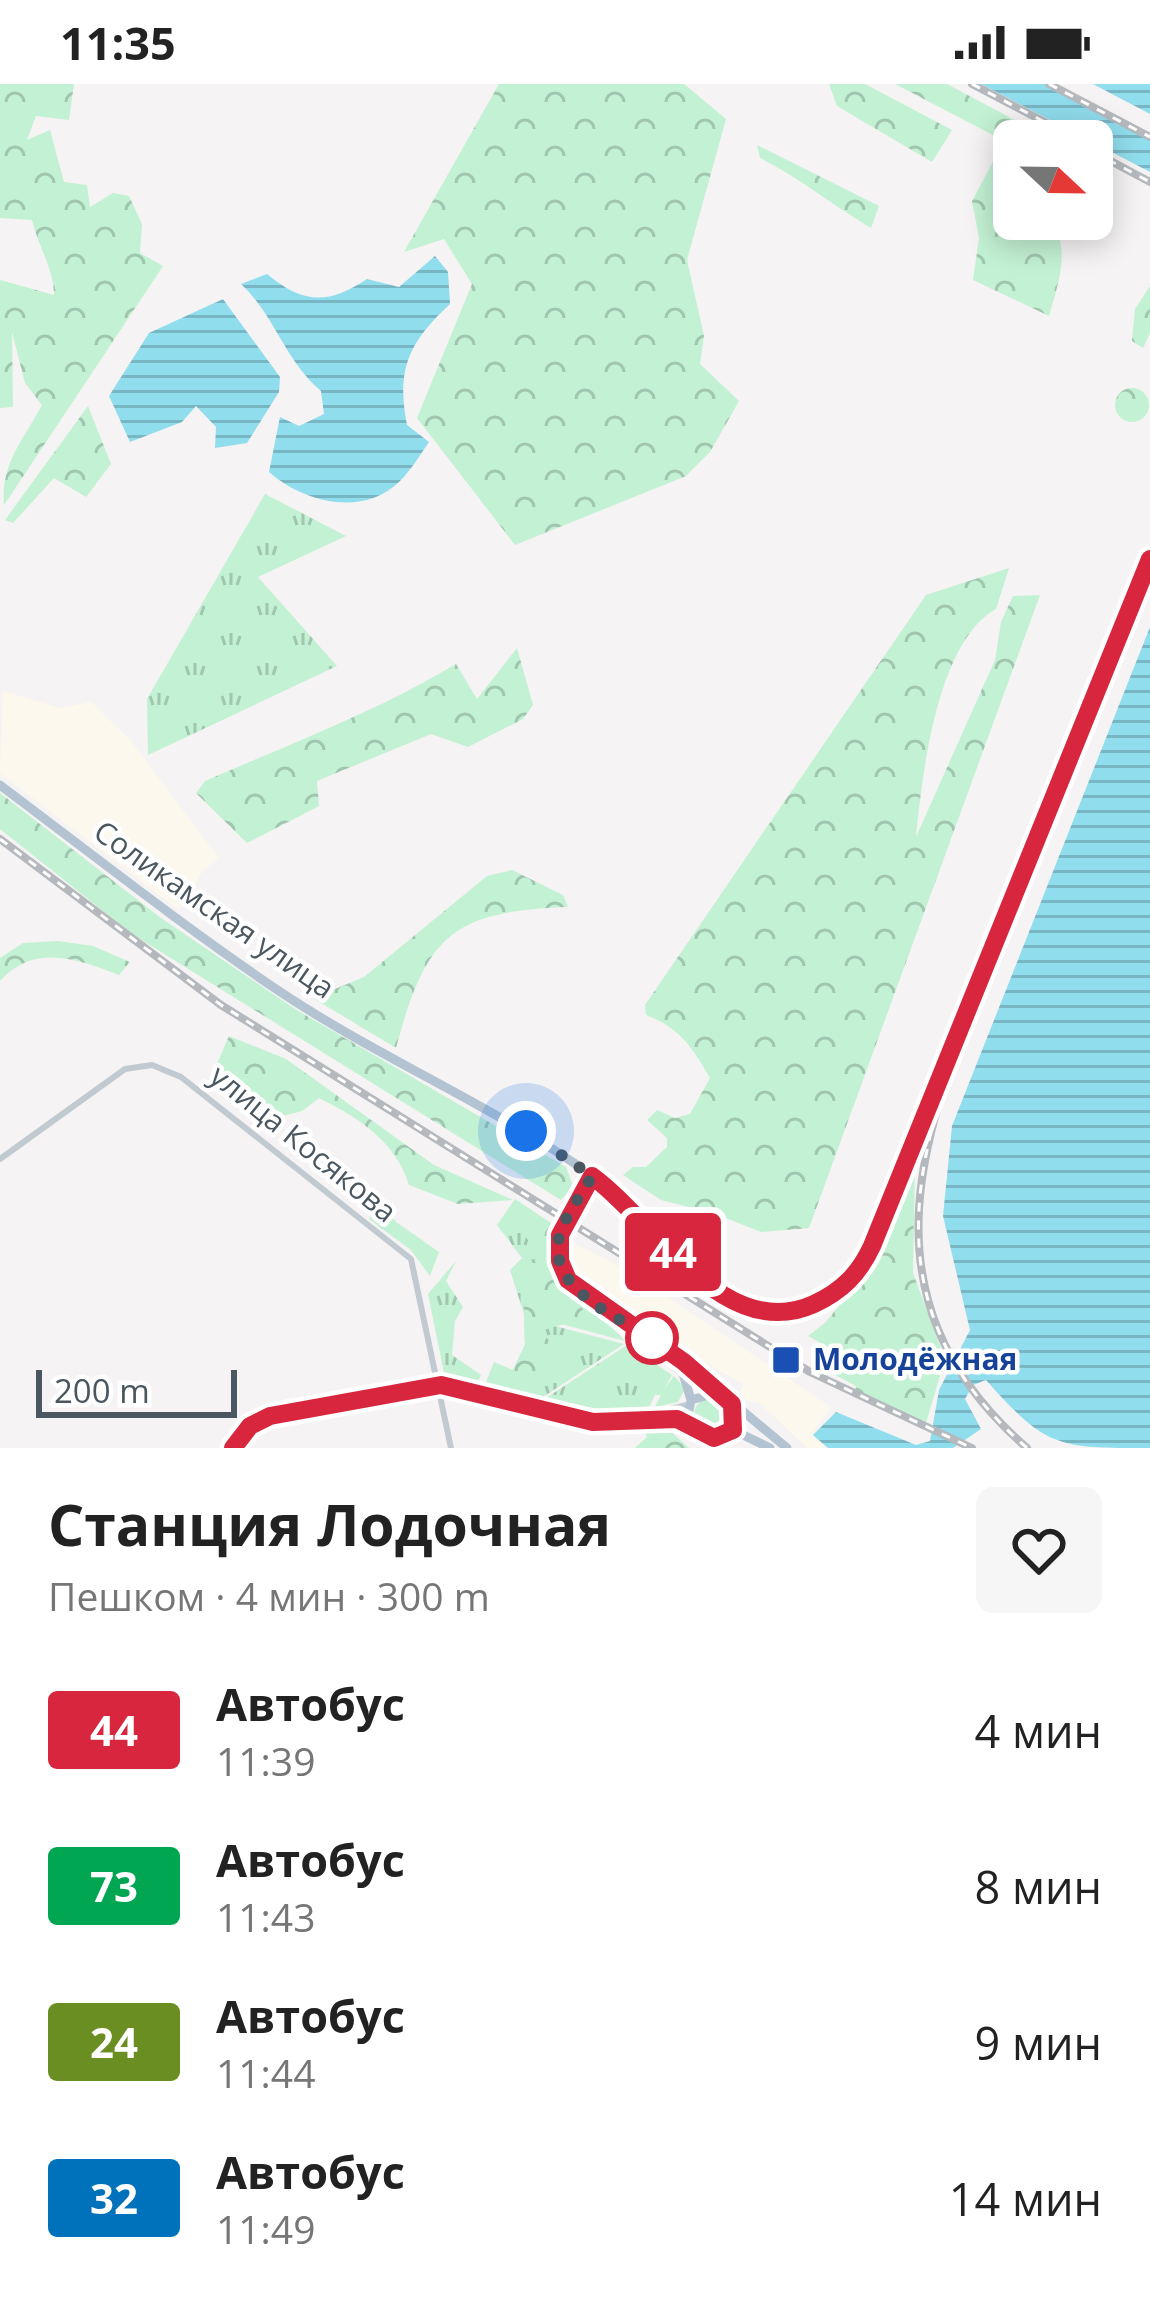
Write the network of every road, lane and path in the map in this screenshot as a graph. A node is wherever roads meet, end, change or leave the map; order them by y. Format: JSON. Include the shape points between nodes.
{"nodes":[{"id":1,"x":1150,"y":559,"type":"edge"},
{"id":2,"x":0,"y":785,"type":"edge"},
{"id":3,"x":0,"y":1160,"type":"edge"},
{"id":4,"x":592,"y":1176,"type":"junction"},
{"id":5,"x":600,"y":1307,"type":"junction"},
{"id":6,"x":441,"y":1385,"type":"junction"},
{"id":7,"x":718,"y":1394,"type":"junction"},
{"id":8,"x":689,"y":1403,"type":"junction"},
{"id":9,"x":732,"y":1404,"type":"junction"},
{"id":10,"x":636,"y":1419,"type":"junction"},
{"id":11,"x":690,"y":1424,"type":"junction"},
{"id":12,"x":733,"y":1430,"type":"junction"},
{"id":13,"x":233,"y":1448,"type":"edge"},
{"id":14,"x":451,"y":1448,"type":"edge"},
{"id":15,"x":770,"y":1448,"type":"edge"},
{"id":16,"x":787,"y":1448,"type":"edge"}],
"edges":[{"from":1,"to":4,"type":"main road","name":"Соликамская улица","via":[[872,1246],[849,1281],[784,1312],[727,1299]]},
{"from":2,"to":4,"type":"main road","name":"Соликамская улица","via":[[281,992]]},
{"from":3,"to":6,"type":"street","name":"улица Косякова","via":[[125,1069],[152,1065],[181,1077],[411,1259]]},
{"from":4,"to":5,"type":"main road","via":[[558,1247],[568,1280]]},
{"from":5,"to":7,"type":"main road"},
{"from":5,"to":8,"type":"main road","via":[[683,1372]]},
{"from":6,"to":10,"type":"street","via":[[593,1422]]},
{"from":6,"to":13,"type":"street","via":[[270,1416]]},
{"from":6,"to":14,"type":"street","name":"улица Косякова"},
{"from":7,"to":8,"type":"main road"},
{"from":7,"to":9,"type":"main road"},
{"from":8,"to":10,"type":"street"},
{"from":8,"to":11,"type":"main road"},
{"from":9,"to":12,"type":"main road"},
{"from":9,"to":16,"type":"main road"},
{"from":10,"to":11,"type":"street"},
{"from":11,"to":12,"type":"main road","via":[[714,1438]]},
{"from":12,"to":15,"type":"main road"}]}
